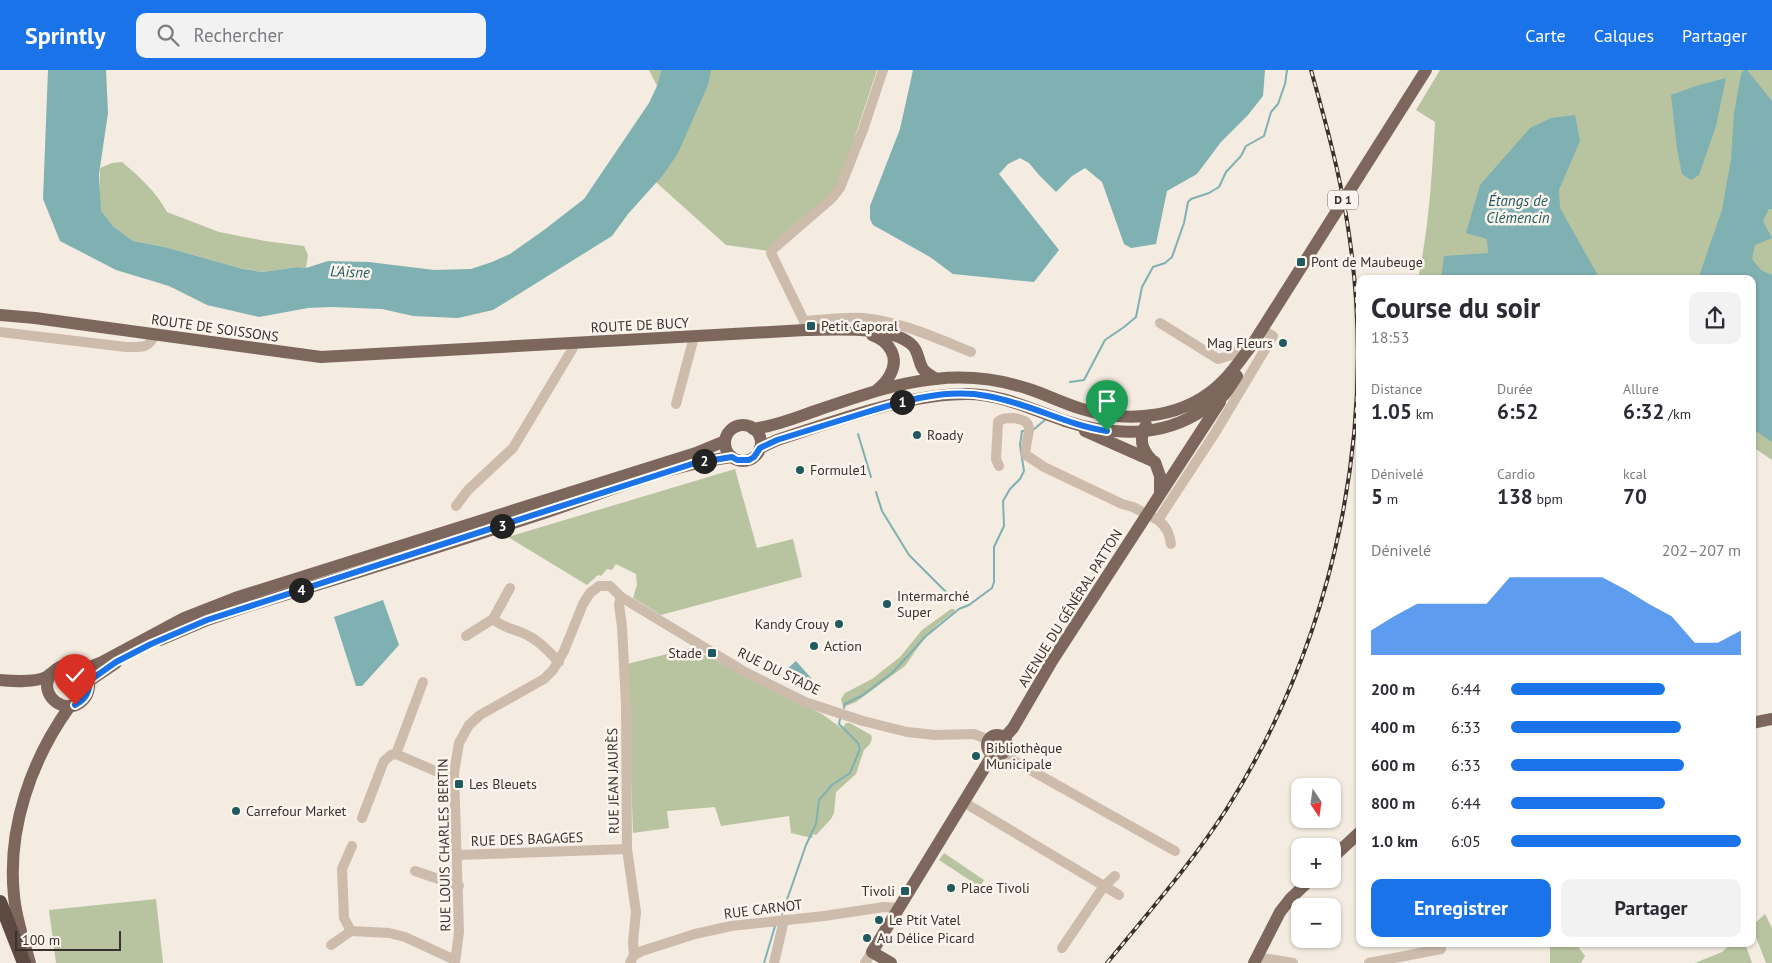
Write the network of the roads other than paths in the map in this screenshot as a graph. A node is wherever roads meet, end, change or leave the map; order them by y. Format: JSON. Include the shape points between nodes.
{"nodes":[{"id":1,"x":883,"y":70,"type":"edge"},
{"id":2,"x":1426,"y":70,"type":"edge"},
{"id":3,"x":0,"y":315,"type":"edge"},
{"id":4,"x":1160,"y":324,"type":"dead end"},
{"id":5,"x":805,"y":326,"type":"junction"},
{"id":6,"x":855,"y":330,"type":"junction"},
{"id":7,"x":1262,"y":330,"type":"junction"},
{"id":8,"x":0,"y":332,"type":"edge"},
{"id":9,"x":154,"y":335,"type":"junction"},
{"id":10,"x":694,"y":337,"type":"junction"},
{"id":11,"x":1254,"y":342,"type":"junction"},
{"id":12,"x":573,"y":344,"type":"junction"},
{"id":13,"x":427,"y":352,"type":"joint"},
{"id":14,"x":971,"y":352,"type":"dead end"},
{"id":15,"x":936,"y":379,"type":"junction"},
{"id":16,"x":878,"y":390,"type":"junction"},
{"id":17,"x":1224,"y":395,"type":"junction"},
{"id":18,"x":676,"y":404,"type":"dead end"},
{"id":19,"x":1164,"y":414,"type":"junction"},
{"id":20,"x":1063,"y":420,"type":"junction"},
{"id":21,"x":1185,"y":420,"type":"junction"},
{"id":22,"x":753,"y":429,"type":"junction"},
{"id":23,"x":1142,"y":432,"type":"junction"},
{"id":24,"x":725,"y":441,"type":"junction"},
{"id":25,"x":1192,"y":445,"type":"junction"},
{"id":26,"x":760,"y":448,"type":"junction"},
{"id":27,"x":732,"y":457,"type":"junction"},
{"id":28,"x":1184,"y":458,"type":"junction"},
{"id":29,"x":1153,"y":460,"type":"junction"},
{"id":30,"x":999,"y":466,"type":"dead end"},
{"id":31,"x":1160,"y":492,"type":"junction"},
{"id":32,"x":456,"y":506,"type":"dead end"},
{"id":33,"x":1146,"y":514,"type":"junction"},
{"id":34,"x":1158,"y":520,"type":"junction"},
{"id":35,"x":1171,"y":544,"type":"dead end"},
{"id":36,"x":605,"y":584,"type":"joint"},
{"id":37,"x":510,"y":588,"type":"dead end"},
{"id":38,"x":621,"y":597,"type":"junction"},
{"id":39,"x":492,"y":618,"type":"junction"},
{"id":40,"x":466,"y":636,"type":"dead end"},
{"id":41,"x":559,"y":662,"type":"junction"},
{"id":42,"x":79,"y":667,"type":"junction"},
{"id":43,"x":50,"y":674,"type":"junction"},
{"id":44,"x":3,"y":680,"type":"edge"},
{"id":45,"x":89,"y":681,"type":"junction"},
{"id":46,"x":423,"y":682,"type":"dead end"},
{"id":47,"x":49,"y":695,"type":"junction"},
{"id":48,"x":70,"y":706,"type":"junction"},
{"id":49,"x":1772,"y":720,"type":"edge"},
{"id":50,"x":1756,"y":722,"type":"edge"},
{"id":51,"x":1004,"y":738,"type":"junction"},
{"id":52,"x":989,"y":740,"type":"junction"},
{"id":53,"x":998,"y":753,"type":"junction"},
{"id":54,"x":396,"y":754,"type":"junction"},
{"id":55,"x":454,"y":773,"type":"junction"},
{"id":56,"x":965,"y":803,"type":"junction"},
{"id":57,"x":362,"y":818,"type":"dead end"},
{"id":58,"x":1356,"y":836,"type":"edge"},
{"id":59,"x":352,"y":846,"type":"dead end"},
{"id":60,"x":627,"y":849,"type":"junction"},
{"id":61,"x":1341,"y":850,"type":"edge"},
{"id":62,"x":1175,"y":851,"type":"dead end"},
{"id":63,"x":458,"y":855,"type":"junction"},
{"id":64,"x":415,"y":871,"type":"dead end"},
{"id":65,"x":1115,"y":876,"type":"dead end"},
{"id":66,"x":459,"y":886,"type":"junction"},
{"id":67,"x":1104,"y":886,"type":"junction"},
{"id":68,"x":1302,"y":888,"type":"edge"},
{"id":69,"x":1119,"y":895,"type":"dead end"},
{"id":70,"x":0,"y":902,"type":"edge"},
{"id":71,"x":900,"y":908,"type":"junction"},
{"id":72,"x":784,"y":920,"type":"junction"},
{"id":73,"x":0,"y":926,"type":"edge"},
{"id":74,"x":351,"y":931,"type":"junction"},
{"id":75,"x":331,"y":944,"type":"dead end"},
{"id":76,"x":1062,"y":948,"type":"dead end"},
{"id":77,"x":1441,"y":949,"type":"dead end"},
{"id":78,"x":872,"y":952,"type":"junction"},
{"id":79,"x":632,"y":959,"type":"edge"},
{"id":80,"x":1255,"y":960,"type":"edge"},
{"id":81,"x":455,"y":961,"type":"edge"},
{"id":82,"x":14,"y":963,"type":"edge"},
{"id":83,"x":24,"y":963,"type":"edge"},
{"id":84,"x":30,"y":963,"type":"edge"},
{"id":85,"x":774,"y":963,"type":"edge"},
{"id":86,"x":865,"y":963,"type":"edge"},
{"id":87,"x":891,"y":963,"type":"edge"},
{"id":88,"x":1293,"y":963,"type":"edge"},
{"id":89,"x":1368,"y":963,"type":"edge"}],
"edges":[{"from":1,"to":5,"type":"street","via":[[840,188],[772,250],[771,254]]},
{"from":2,"to":7,"type":"main road","number":"D 1"},
{"from":3,"to":9,"type":"main road","name":"ROUTE DE SOISSONS"},
{"from":4,"to":11,"type":"street","via":[[1218,359]]},
{"from":5,"to":6,"type":"main road","name":"ROUTE DE BUCY"},
{"from":5,"to":10,"type":"main road","name":"ROUTE DE BUCY"},
{"from":5,"to":14,"type":"street","name":"ROUTE DE BUCY","via":[[860,318],[886,322]]},
{"from":6,"to":15,"type":"main road","name":"ROUTE DE BUCY","via":[[872,330],[911,343],[924,370]]},
{"from":6,"to":16,"type":"main road","name":"ROUTE DE BUCY","via":[[877,337],[893,352],[890,376]]},
{"from":7,"to":11,"type":"main road","number":"D 1"},
{"from":7,"to":34,"type":"street","via":[[1273,336]]},
{"from":8,"to":9,"type":"street","via":[[126,347],[147,346]]},
{"from":9,"to":13,"type":"main road","name":"ROUTE DE SOISSONS","via":[[312,357]]},
{"from":10,"to":12,"type":"main road","name":"ROUTE DE BUCY"},
{"from":10,"to":18,"type":"street"},
{"from":11,"to":17,"type":"main road","number":"D 1"},
{"from":11,"to":19,"type":"main road","number":"D 1","via":[[1222,382],[1189,404]]},
{"from":12,"to":13,"type":"main road","name":"ROUTE DE BUCY"},
{"from":12,"to":32,"type":"street","via":[[513,448],[468,490]]},
{"from":15,"to":16,"type":"main road","number":"D 1"},
{"from":15,"to":19,"type":"main road","number":"D 1","via":[[981,377],[1014,384],[1096,413],[1121,416]]},
{"from":16,"to":22,"type":"main road","number":"D 1"},
{"from":17,"to":21,"type":"main road","number":"D 1"},
{"from":17,"to":25,"type":"main road","name":"AVENUE DU GÉNÉRAL PATTON"},
{"from":19,"to":21,"type":"main road"},
{"from":19,"to":23,"type":"main road","via":[[1151,419]]},
{"from":20,"to":23,"type":"main road","number":"D 1","via":[[1092,429]]},
{"from":20,"to":26,"type":"main road","number":"D 1","via":[[985,395],[931,396],[911,399]]},
{"from":20,"to":29,"type":"main road"},
{"from":21,"to":23,"type":"main road","number":"D 1"},
{"from":21,"to":25,"type":"main road","via":[[1192,432]]},
{"from":22,"to":24,"type":"main road","via":[[742,425],[736,427]]},
{"from":22,"to":26,"type":"main road","via":[[760,437]]},
{"from":23,"to":29,"type":"main road","via":[[1143,447]]},
{"from":24,"to":27,"type":"main road"},
{"from":24,"to":42,"type":"main road","via":[[696,453],[235,598],[184,618],[102,662]]},
{"from":25,"to":28,"type":"main road","name":"AVENUE DU GÉNÉRAL PATTON"},
{"from":26,"to":27,"type":"main road","via":[[749,460]]},
{"from":27,"to":45,"type":"main road","via":[[695,463],[215,618],[151,644]]},
{"from":28,"to":29,"type":"main road","via":[[1168,465]]},
{"from":28,"to":31,"type":"main road","name":"AVENUE DU GÉNÉRAL PATTON"},
{"from":29,"to":31,"type":"main road","via":[[1160,476]]},
{"from":30,"to":33,"type":"street","via":[[996,459],[998,422],[1001,419],[1024,421],[1030,430],[1026,455],[1126,500]]},
{"from":31,"to":33,"type":"main road","name":"AVENUE DU GÉNÉRAL PATTON"},
{"from":33,"to":34,"type":"street"},
{"from":33,"to":51,"type":"main road","name":"AVENUE DU GÉNÉRAL PATTON"},
{"from":34,"to":35,"type":"street","via":[[1170,533]]},
{"from":36,"to":38,"type":"street","name":"RUE DU STADE"},
{"from":36,"to":41,"type":"street","name":"RUE LOUIS CHARLES BERTIN","via":[[595,588],[583,604]]},
{"from":37,"to":39,"type":"street"},
{"from":38,"to":52,"type":"street","name":"RUE DU STADE","via":[[745,672],[805,702],[907,732],[974,734]]},
{"from":38,"to":60,"type":"street","name":"RUE JEAN JAURÈS"},
{"from":39,"to":40,"type":"street"},
{"from":39,"to":41,"type":"street","via":[[527,634]]},
{"from":41,"to":55,"type":"street","name":"RUE LOUIS CHARLES BERTIN","via":[[544,679],[469,724],[459,743]]},
{"from":42,"to":43,"type":"main road","via":[[60,666]]},
{"from":42,"to":45,"type":"main road"},
{"from":43,"to":44,"type":"main road","via":[[38,680]]},
{"from":43,"to":47,"type":"main road"},
{"from":44,"to":47,"type":"main road","via":[[42,690]]},
{"from":45,"to":48,"type":"main road","via":[[85,698]]},
{"from":46,"to":54,"type":"street"},
{"from":47,"to":48,"type":"main road","via":[[58,704]]},
{"from":48,"to":84,"type":"main road","via":[[36,767],[19,818],[14,891]]},
{"from":49,"to":50,"type":"main road"},
{"from":51,"to":52,"type":"main road","via":[[994,736]]},
{"from":51,"to":53,"type":"main road","via":[[1007,744]]},
{"from":52,"to":53,"type":"main road","via":[[988,749]]},
{"from":53,"to":56,"type":"main road"},
{"from":53,"to":62,"type":"street"},
{"from":54,"to":55,"type":"street","via":[[440,772]]},
{"from":54,"to":57,"type":"street","via":[[384,761]]},
{"from":55,"to":63,"type":"street","name":"RUE LOUIS CHARLES BERTIN"},
{"from":56,"to":67,"type":"street"},
{"from":56,"to":71,"type":"main road"},
{"from":58,"to":61,"type":"main road"},
{"from":59,"to":74,"type":"street","via":[[342,869],[344,918]]},
{"from":60,"to":63,"type":"street","name":"RUE DES BAGAGES"},
{"from":60,"to":79,"type":"street","name":"RUE JEAN JAURÈS","via":[[636,912]]},
{"from":63,"to":66,"type":"street","name":"RUE LOUIS CHARLES BERTIN"},
{"from":64,"to":66,"type":"street"},
{"from":65,"to":67,"type":"street"},
{"from":66,"to":81,"type":"street","name":"RUE LOUIS CHARLES BERTIN"},
{"from":67,"to":69,"type":"street"},
{"from":67,"to":76,"type":"street"},
{"from":68,"to":80,"type":"main road","via":[[1280,912]]},
{"from":70,"to":83,"type":"highway"},
{"from":71,"to":72,"type":"street","name":"RUE CARNOT","via":[[884,907]]},
{"from":71,"to":78,"type":"main road"},
{"from":72,"to":79,"type":"street","name":"RUE CARNOT","via":[[695,934],[642,951]]},
{"from":72,"to":85,"type":"street"},
{"from":73,"to":82,"type":"highway"},
{"from":74,"to":75,"type":"street"},
{"from":74,"to":81,"type":"street","via":[[389,933]]},
{"from":77,"to":89,"type":"street"},
{"from":78,"to":86,"type":"street"},
{"from":78,"to":87,"type":"main road"},
{"from":80,"to":88,"type":"street"}]}
